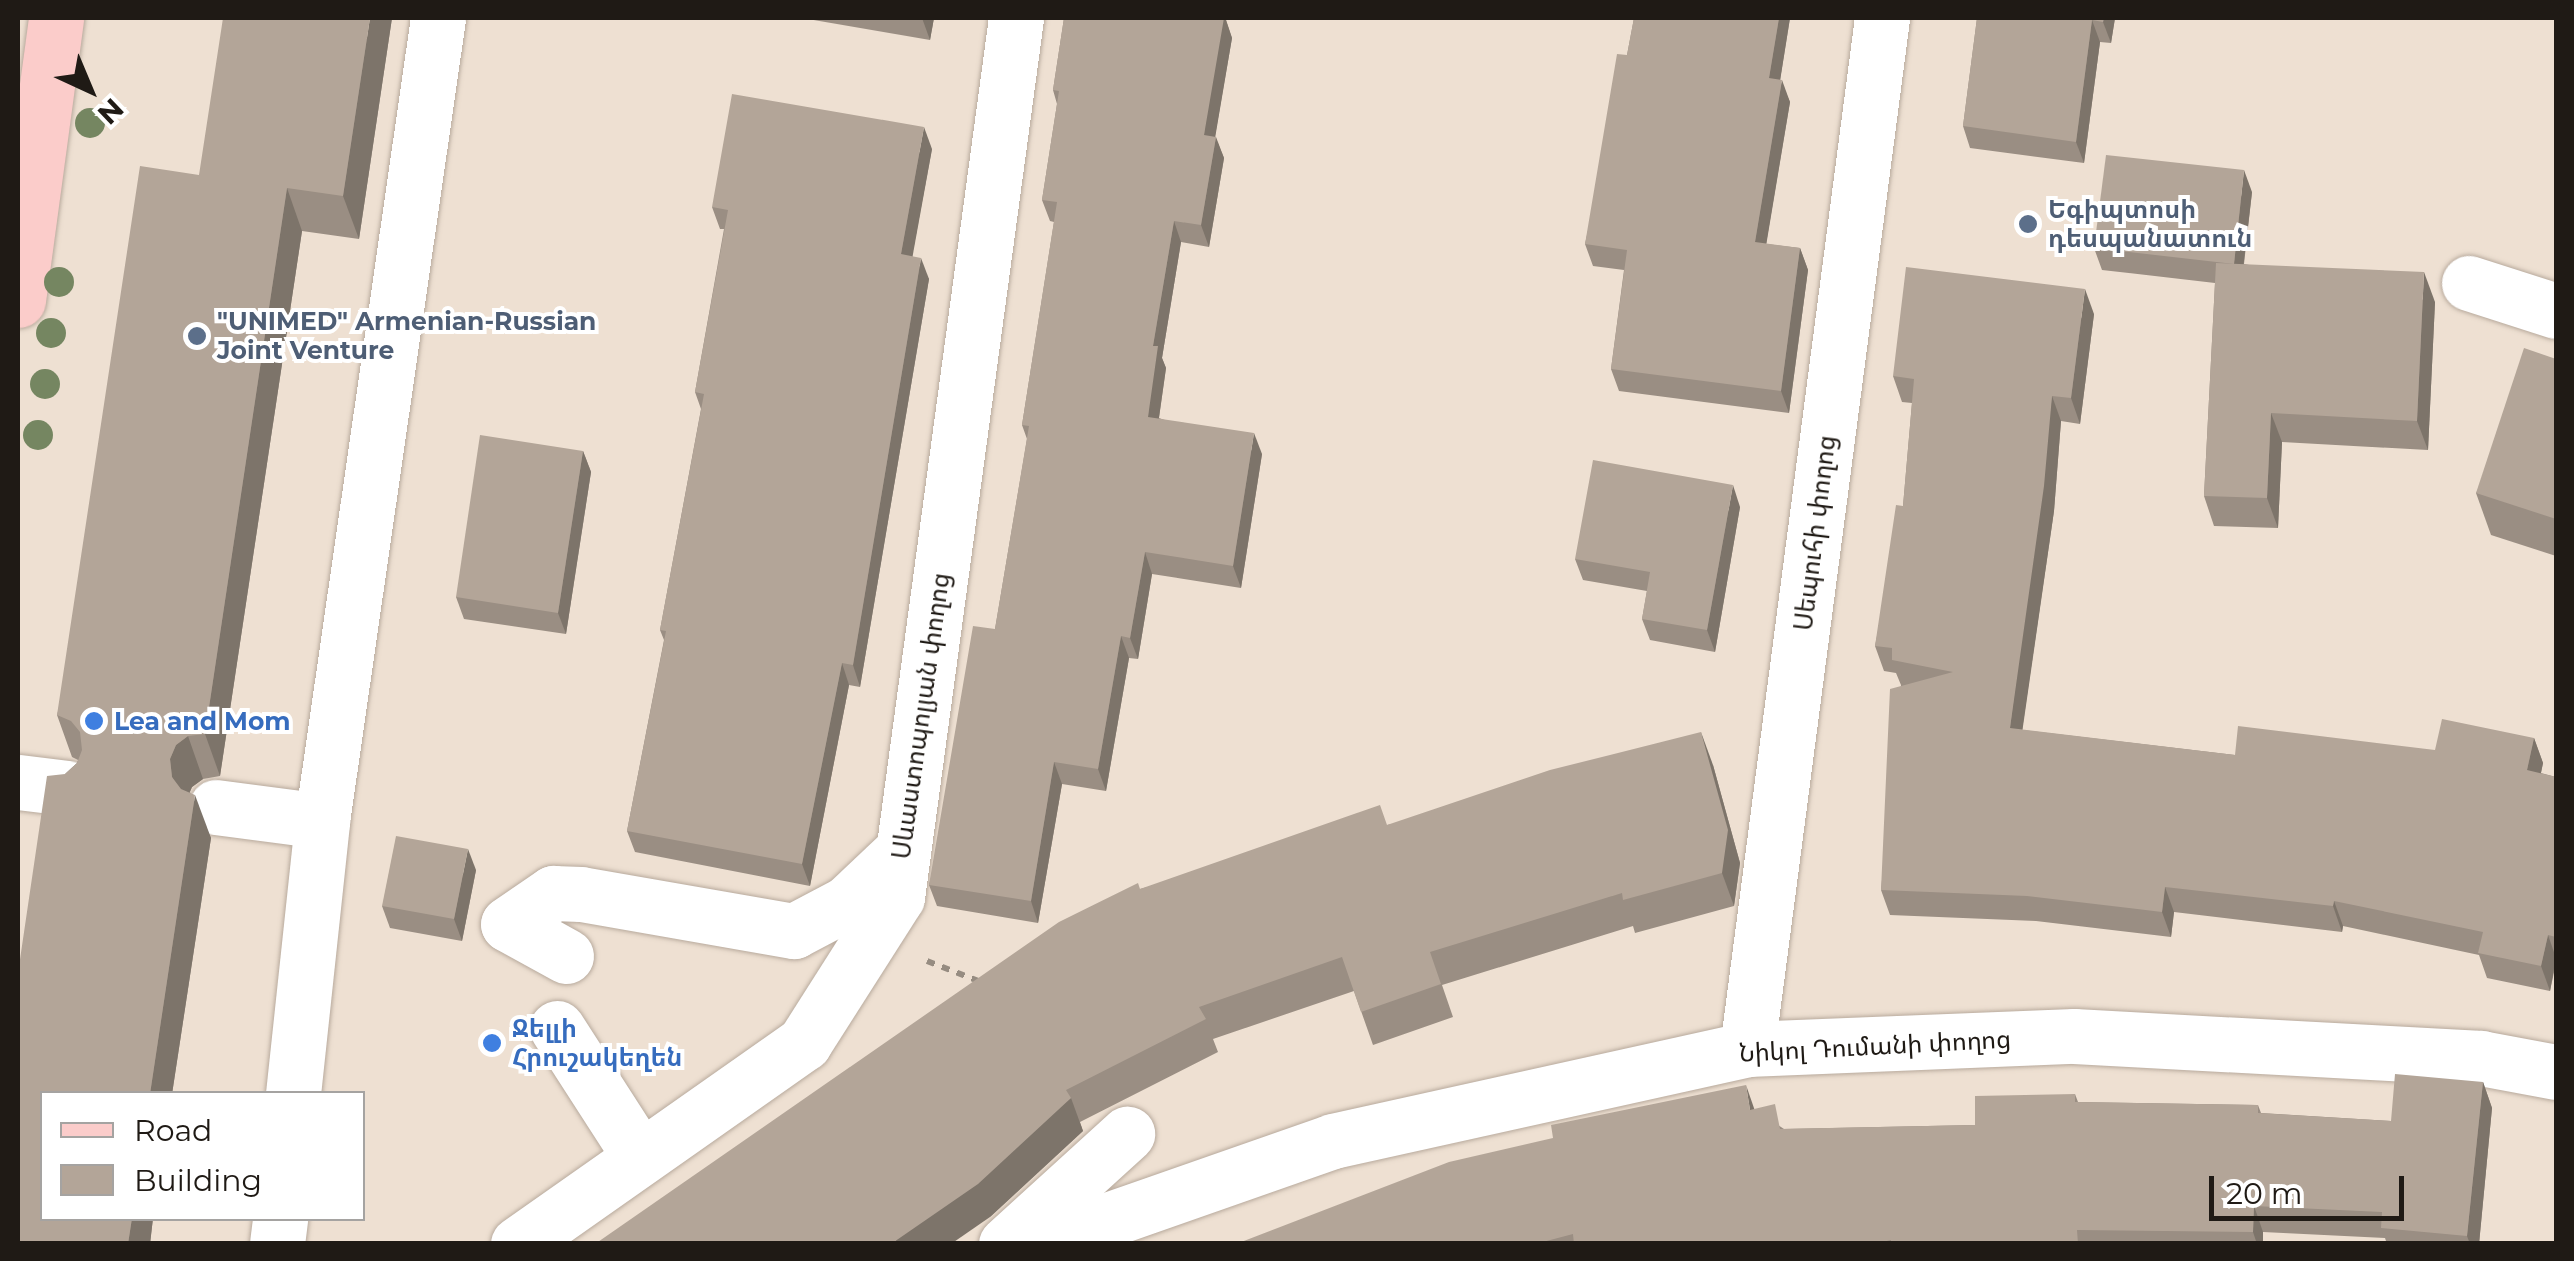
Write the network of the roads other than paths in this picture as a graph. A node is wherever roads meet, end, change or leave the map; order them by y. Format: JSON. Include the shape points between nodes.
{"nodes":[{"id":1,"x":56,"y":18,"type":"edge"},
{"id":2,"x":438,"y":18,"type":"edge"},
{"id":3,"x":1016,"y":18,"type":"edge"},
{"id":4,"x":1882,"y":18,"type":"edge"},
{"id":5,"x":2469,"y":283,"type":"dead end"},
{"id":6,"x":18,"y":300,"type":"edge"},
{"id":7,"x":2556,"y":311,"type":"edge"},
{"id":8,"x":216,"y":808,"type":"dead end"},
{"id":9,"x":322,"y":822,"type":"junction"},
{"id":10,"x":903,"y":850,"type":"junction"},
{"id":11,"x":566,"y":956,"type":"dead end"},
{"id":12,"x":557,"y":1028,"type":"dead end"},
{"id":13,"x":1747,"y":1049,"type":"junction"},
{"id":14,"x":2556,"y":1072,"type":"edge"},
{"id":15,"x":293,"y":1091,"type":"edge"},
{"id":16,"x":1127,"y":1134,"type":"dead end"},
{"id":17,"x":640,"y":1157,"type":"junction"},
{"id":18,"x":518,"y":1244,"type":"edge"},
{"id":19,"x":1006,"y":1244,"type":"edge"},
{"id":20,"x":1038,"y":1244,"type":"edge"}],
"edges":[{"from":1,"to":6,"type":"main road"},
{"from":2,"to":9,"type":"street"},
{"from":3,"to":10,"type":"street","name":"Սևաստոպոլյան փողոց"},
{"from":4,"to":13,"type":"street","name":"Սեպուհի փողոց"},
{"from":5,"to":7,"type":"street"},
{"from":8,"to":9,"type":"street"},
{"from":9,"to":15,"type":"street"},
{"from":10,"to":11,"type":"street","via":[[847,903],[794,932],[553,893],[508,924]]},
{"from":10,"to":17,"type":"street","name":"Սևաստոպոլյան փողոց","via":[[897,897],[804,1043]]},
{"from":12,"to":17,"type":"street"},
{"from":13,"to":14,"type":"street","name":"Նիկոլ Դումանի փողոց","via":[[2074,1036],[2481,1058]]},
{"from":13,"to":20,"type":"street","name":"Նիկոլ Դումանի փողոց","via":[[1333,1140]]},
{"from":16,"to":19,"type":"street"},
{"from":17,"to":18,"type":"street","name":"Սևաստոպոլյան փողոց"}]}
